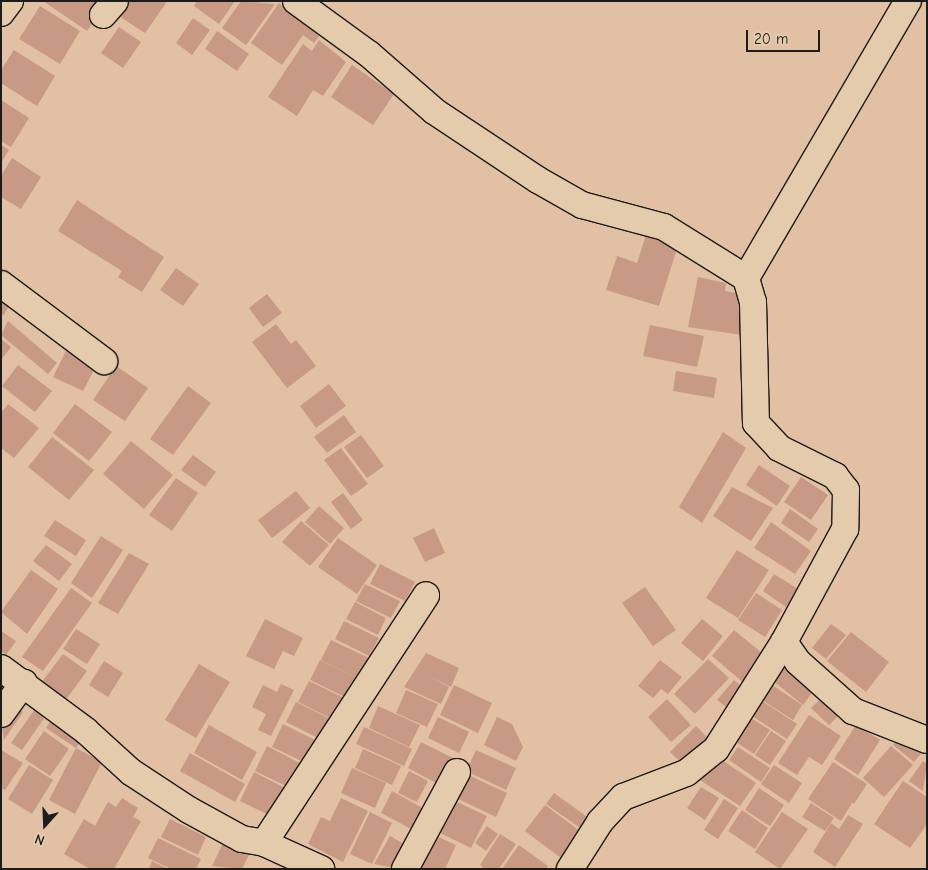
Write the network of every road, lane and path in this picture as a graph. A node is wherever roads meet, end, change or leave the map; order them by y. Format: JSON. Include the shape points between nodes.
{"nodes":[{"id":1,"x":10,"y":1,"type":"edge"},
{"id":2,"x":296,"y":1,"type":"edge"},
{"id":3,"x":908,"y":1,"type":"edge"},
{"id":4,"x":1,"y":13,"type":"edge"},
{"id":5,"x":746,"y":278,"type":"junction"},
{"id":6,"x":1,"y":284,"type":"edge"},
{"id":7,"x":104,"y":361,"type":"dead end"},
{"id":8,"x":426,"y":595,"type":"dead end"},
{"id":9,"x":784,"y":642,"type":"junction"},
{"id":10,"x":1,"y":668,"type":"edge"},
{"id":11,"x":24,"y":682,"type":"junction"},
{"id":12,"x":1,"y":714,"type":"edge"},
{"id":13,"x":927,"y":740,"type":"edge"},
{"id":14,"x":457,"y":772,"type":"dead end"},
{"id":15,"x":264,"y":843,"type":"junction"},
{"id":16,"x":321,"y":869,"type":"edge"},
{"id":17,"x":405,"y":869,"type":"edge"},
{"id":18,"x":570,"y":869,"type":"edge"}],
"edges":[{"from":1,"to":4,"type":"street"},
{"from":2,"to":5,"type":"street","via":[[369,54],[434,111],[538,180],[582,205],[664,227]]},
{"from":3,"to":5,"type":"street"},
{"from":5,"to":9,"type":"street","via":[[752,302],[756,423],[778,448],[835,476],[847,500],[845,529]]},
{"from":6,"to":7,"type":"street"},
{"from":8,"to":15,"type":"street"},
{"from":9,"to":13,"type":"street","via":[[798,662],[853,711]]},
{"from":9,"to":18,"type":"street","via":[[716,749],[686,773],[623,797],[600,822]]},
{"from":10,"to":11,"type":"street"},
{"from":11,"to":12,"type":"street"},
{"from":11,"to":15,"type":"street","via":[[131,772],[221,828]]},
{"from":14,"to":17,"type":"street"},
{"from":15,"to":16,"type":"street"}]}
